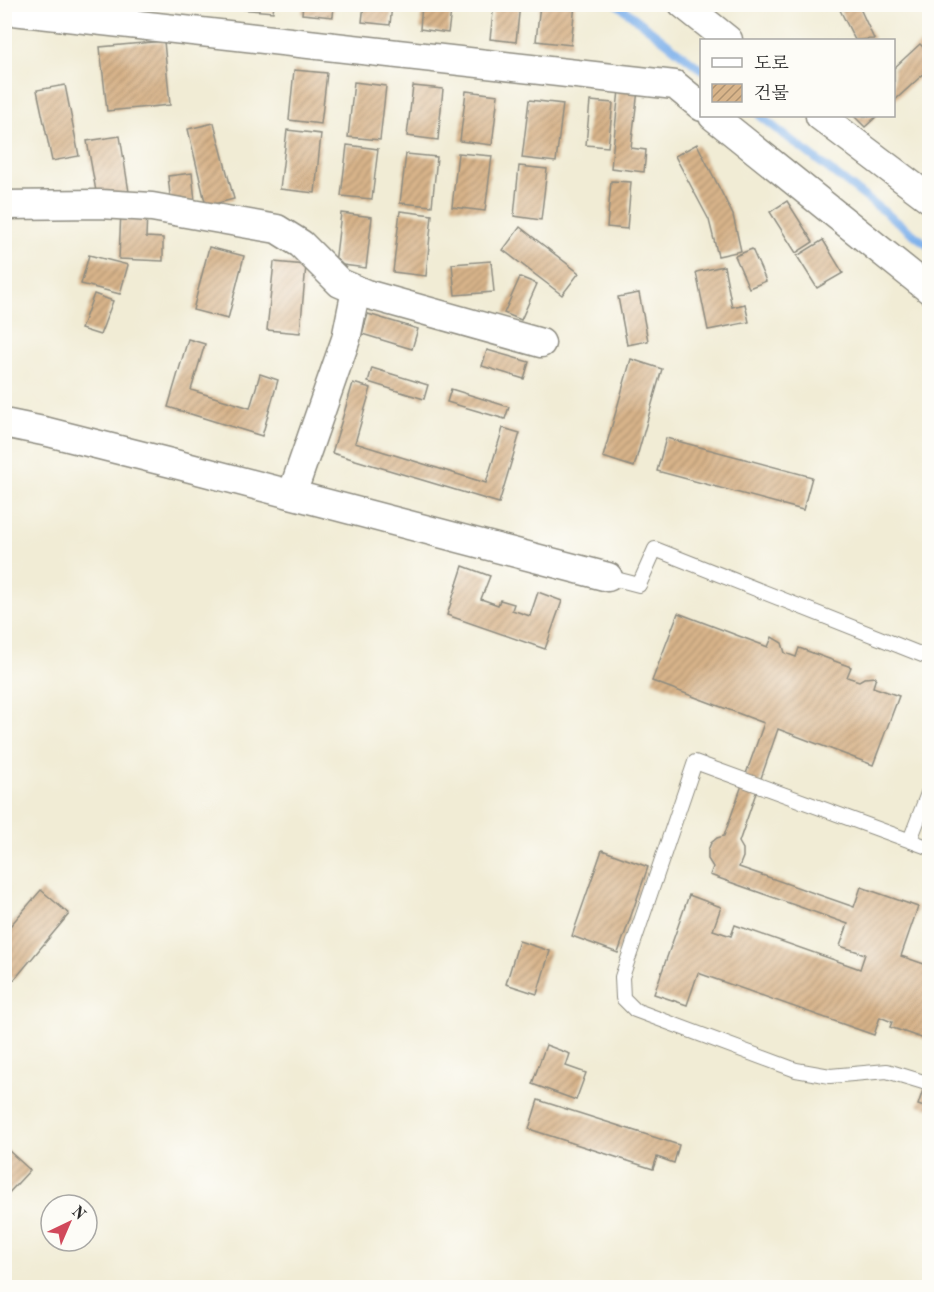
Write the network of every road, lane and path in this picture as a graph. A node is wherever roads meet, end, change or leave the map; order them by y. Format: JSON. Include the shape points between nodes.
{"nodes":[{"id":1,"x":683,"y":4,"type":"edge"},
{"id":2,"x":4,"y":10,"type":"edge"},
{"id":3,"x":727,"y":39,"type":"edge"},
{"id":4,"x":700,"y":105,"type":"edge"},
{"id":5,"x":714,"y":117,"type":"edge"},
{"id":6,"x":821,"y":117,"type":"edge"},
{"id":7,"x":930,"y":198,"type":"edge"},
{"id":8,"x":4,"y":205,"type":"edge"},
{"id":9,"x":357,"y":290,"type":"junction"},
{"id":10,"x":930,"y":290,"type":"edge"},
{"id":11,"x":541,"y":343,"type":"dead end"},
{"id":12,"x":4,"y":423,"type":"edge"},
{"id":13,"x":292,"y":494,"type":"junction"},
{"id":14,"x":608,"y":577,"type":"joint"},
{"id":15,"x":930,"y":658,"type":"edge"},
{"id":16,"x":930,"y":788,"type":"edge"},
{"id":17,"x":910,"y":840,"type":"junction"},
{"id":18,"x":930,"y":848,"type":"edge"},
{"id":19,"x":930,"y":1084,"type":"edge"}],
"edges":[{"from":1,"to":3,"type":"street"},
{"from":2,"to":4,"type":"street","via":[[675,86]]},
{"from":5,"to":10,"type":"street"},
{"from":6,"to":7,"type":"street"},
{"from":8,"to":9,"type":"street","via":[[152,207],[277,229],[301,244],[340,283]]},
{"from":9,"to":11,"type":"street"},
{"from":9,"to":13,"type":"street","via":[[346,339]]},
{"from":12,"to":13,"type":"street"},
{"from":13,"to":14,"type":"street"},
{"from":14,"to":15,"type":"lane","via":[[639,585],[655,549]]},
{"from":16,"to":17,"type":"lane"},
{"from":17,"to":18,"type":"lane"},
{"from":17,"to":19,"type":"lane","via":[[695,762],[622,977],[623,998],[635,1010],[796,1070],[830,1076],[886,1071]]}]}
